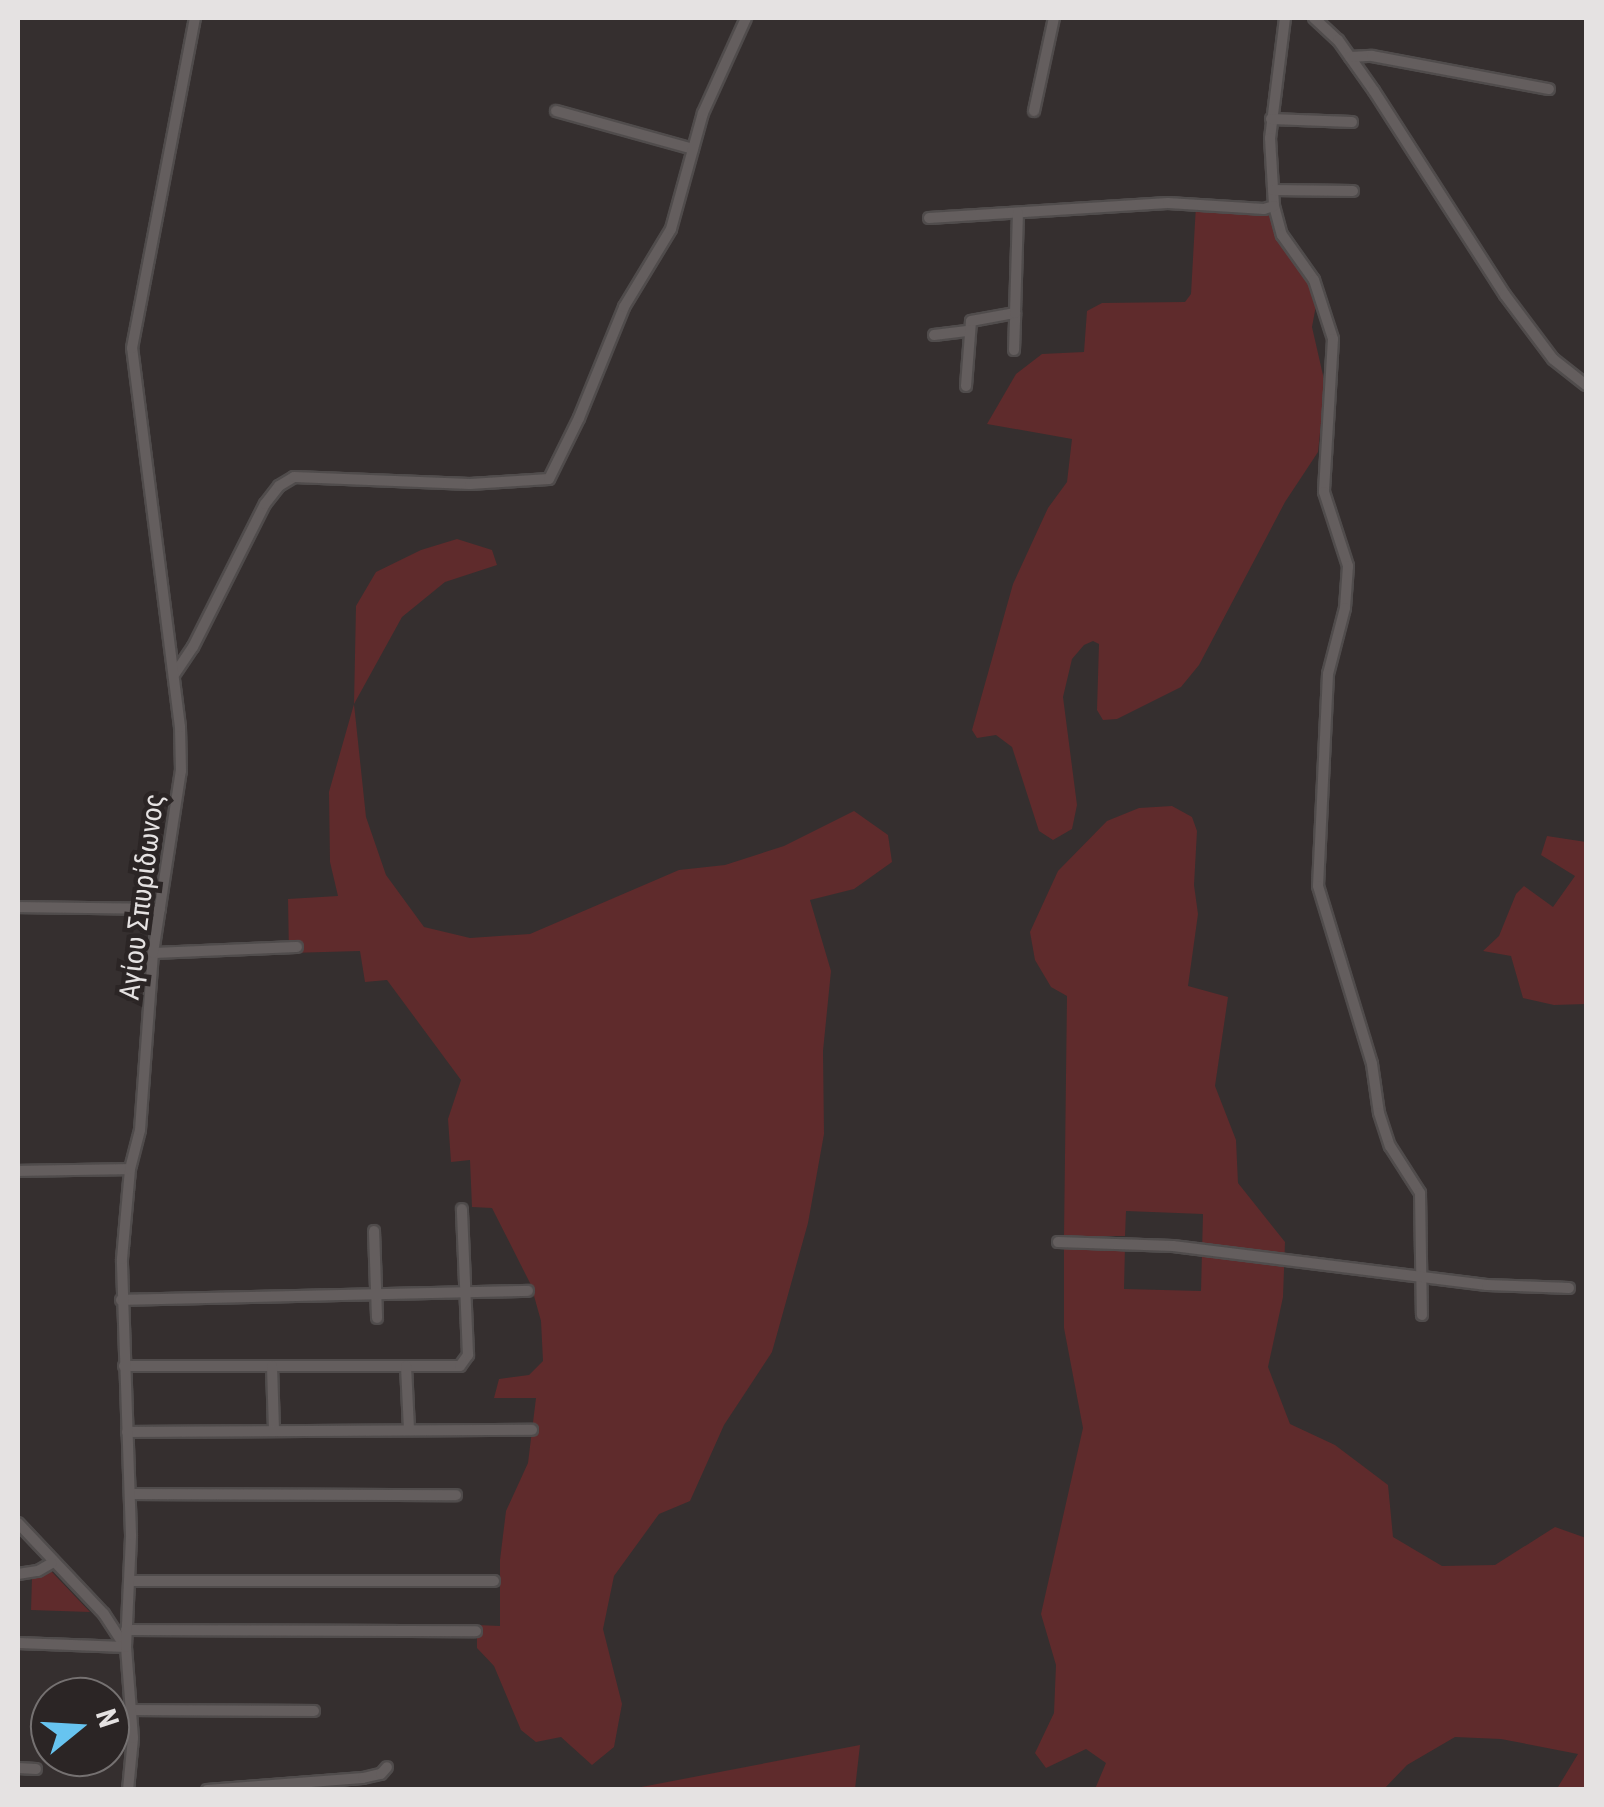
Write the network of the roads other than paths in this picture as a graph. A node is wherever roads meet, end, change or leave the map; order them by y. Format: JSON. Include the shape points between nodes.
{"nodes":[{"id":1,"x":195,"y":18,"type":"edge"},
{"id":2,"x":746,"y":18,"type":"edge"},
{"id":3,"x":1054,"y":18,"type":"edge"},
{"id":4,"x":1286,"y":18,"type":"edge"},
{"id":5,"x":1314,"y":18,"type":"edge"},
{"id":6,"x":1350,"y":57,"type":"junction"},
{"id":7,"x":1549,"y":89,"type":"dead end"},
{"id":8,"x":1034,"y":110,"type":"dead end"},
{"id":9,"x":556,"y":111,"type":"dead end"},
{"id":10,"x":1271,"y":119,"type":"junction"},
{"id":11,"x":1352,"y":122,"type":"dead end"},
{"id":12,"x":693,"y":150,"type":"junction"},
{"id":13,"x":1273,"y":190,"type":"junction"},
{"id":14,"x":1353,"y":191,"type":"dead end"},
{"id":15,"x":1274,"y":206,"type":"junction"},
{"id":16,"x":1018,"y":213,"type":"junction"},
{"id":17,"x":929,"y":218,"type":"dead end"},
{"id":18,"x":1015,"y":313,"type":"junction"},
{"id":19,"x":969,"y":331,"type":"junction"},
{"id":20,"x":934,"y":335,"type":"dead end"},
{"id":21,"x":1014,"y":350,"type":"dead end"},
{"id":22,"x":1586,"y":385,"type":"edge"},
{"id":23,"x":966,"y":386,"type":"dead end"},
{"id":24,"x":173,"y":676,"type":"junction"},
{"id":25,"x":18,"y":907,"type":"edge"},
{"id":26,"x":160,"y":908,"type":"junction"},
{"id":27,"x":298,"y":947,"type":"dead end"},
{"id":28,"x":153,"y":953,"type":"junction"},
{"id":29,"x":130,"y":1169,"type":"junction"},
{"id":30,"x":18,"y":1171,"type":"edge"},
{"id":31,"x":462,"y":1209,"type":"dead end"},
{"id":32,"x":374,"y":1231,"type":"dead end"},
{"id":33,"x":1058,"y":1242,"type":"dead end"},
{"id":34,"x":1424,"y":1278,"type":"junction"},
{"id":35,"x":1569,"y":1288,"type":"dead end"},
{"id":36,"x":528,"y":1291,"type":"dead end"},
{"id":37,"x":465,"y":1294,"type":"junction"},
{"id":38,"x":377,"y":1296,"type":"junction"},
{"id":39,"x":121,"y":1300,"type":"junction"},
{"id":40,"x":1422,"y":1315,"type":"dead end"},
{"id":41,"x":377,"y":1318,"type":"dead end"},
{"id":42,"x":124,"y":1366,"type":"junction"},
{"id":43,"x":272,"y":1366,"type":"junction"},
{"id":44,"x":406,"y":1366,"type":"junction"},
{"id":45,"x":274,"y":1429,"type":"junction"},
{"id":46,"x":409,"y":1430,"type":"junction"},
{"id":47,"x":532,"y":1430,"type":"dead end"},
{"id":48,"x":127,"y":1432,"type":"junction"},
{"id":49,"x":130,"y":1494,"type":"junction"},
{"id":50,"x":456,"y":1494,"type":"dead end"},
{"id":51,"x":18,"y":1524,"type":"edge"},
{"id":52,"x":52,"y":1563,"type":"junction"},
{"id":53,"x":18,"y":1574,"type":"edge"},
{"id":54,"x":130,"y":1581,"type":"junction"},
{"id":55,"x":494,"y":1581,"type":"dead end"},
{"id":56,"x":104,"y":1614,"type":"junction"},
{"id":57,"x":128,"y":1615,"type":"junction"},
{"id":58,"x":126,"y":1630,"type":"junction"},
{"id":59,"x":476,"y":1630,"type":"dead end"},
{"id":60,"x":18,"y":1644,"type":"edge"},
{"id":61,"x":126,"y":1647,"type":"junction"},
{"id":62,"x":132,"y":1710,"type":"junction"},
{"id":63,"x":314,"y":1711,"type":"dead end"},
{"id":64,"x":388,"y":1767,"type":"dead end"},
{"id":65,"x":128,"y":1790,"type":"edge"},
{"id":66,"x":207,"y":1790,"type":"edge"}],
"edges":[{"from":1,"to":24,"type":"street","name":"Αγίου Σπυρίδωνος","via":[[132,348]]},
{"from":2,"to":12,"type":"street"},
{"from":3,"to":8,"type":"street"},
{"from":4,"to":10,"type":"street"},
{"from":5,"to":6,"type":"street"},
{"from":6,"to":7,"type":"street"},
{"from":6,"to":22,"type":"street","via":[[1505,295],[1553,359]]},
{"from":9,"to":12,"type":"street"},
{"from":10,"to":11,"type":"street"},
{"from":10,"to":13,"type":"street"},
{"from":12,"to":24,"type":"street","via":[[671,229],[624,307],[549,479],[470,484],[294,478],[265,504]]},
{"from":13,"to":14,"type":"street"},
{"from":13,"to":15,"type":"street"},
{"from":15,"to":16,"type":"street","via":[[1180,203]]},
{"from":15,"to":34,"type":"street","via":[[1282,235],[1314,280],[1333,339],[1324,492],[1348,584],[1328,674],[1320,901],[1372,1064],[1379,1114],[1420,1193]]},
{"from":16,"to":17,"type":"street"},
{"from":16,"to":18,"type":"street"},
{"from":18,"to":19,"type":"street","via":[[977,317]]},
{"from":18,"to":21,"type":"street"},
{"from":19,"to":20,"type":"street"},
{"from":19,"to":23,"type":"street"},
{"from":24,"to":26,"type":"street","name":"Αγίου Σπυρίδωνος","via":[[181,771]]},
{"from":25,"to":26,"type":"street"},
{"from":26,"to":28,"type":"street","name":"Αγίου Σπυρίδωνος"},
{"from":27,"to":28,"type":"street"},
{"from":28,"to":29,"type":"street","name":"Αγίου Σπυρίδωνος","via":[[140,1130]]},
{"from":29,"to":30,"type":"street"},
{"from":29,"to":39,"type":"street","name":"Αγίου Σπυρίδωνος"},
{"from":31,"to":37,"type":"street"},
{"from":32,"to":38,"type":"street"},
{"from":33,"to":34,"type":"street","via":[[1172,1246]]},
{"from":34,"to":35,"type":"street"},
{"from":34,"to":40,"type":"street"},
{"from":36,"to":37,"type":"street"},
{"from":37,"to":38,"type":"street"},
{"from":37,"to":44,"type":"street","via":[[465,1363]]},
{"from":38,"to":39,"type":"street"},
{"from":38,"to":41,"type":"street"},
{"from":39,"to":42,"type":"street","name":"Αγίου Σπυρίδωνος"},
{"from":42,"to":43,"type":"street"},
{"from":42,"to":48,"type":"street","name":"Αγίου Σπυρίδωνος"},
{"from":43,"to":44,"type":"street"},
{"from":43,"to":45,"type":"street"},
{"from":44,"to":46,"type":"street"},
{"from":45,"to":46,"type":"street"},
{"from":45,"to":48,"type":"street"},
{"from":46,"to":47,"type":"street"},
{"from":48,"to":49,"type":"street","name":"Αγίου Σπυρίδωνος"},
{"from":49,"to":50,"type":"street"},
{"from":49,"to":54,"type":"street","name":"Αγίου Σπυρίδωνος"},
{"from":51,"to":52,"type":"street"},
{"from":52,"to":53,"type":"street"},
{"from":52,"to":56,"type":"street"},
{"from":54,"to":55,"type":"street"},
{"from":54,"to":57,"type":"street","name":"Αγίου Σπυρίδωνος"},
{"from":56,"to":57,"type":"street"},
{"from":56,"to":61,"type":"street"},
{"from":57,"to":58,"type":"street","name":"Αγίου Σπυρίδωνος"},
{"from":58,"to":59,"type":"street"},
{"from":58,"to":61,"type":"street","name":"Αγίου Σπυρίδωνος"},
{"from":60,"to":61,"type":"street"},
{"from":61,"to":62,"type":"street","name":"Αγίου Σπυρίδωνος"},
{"from":62,"to":63,"type":"street"},
{"from":62,"to":65,"type":"street","name":"Αγίου Σπυρίδωνος"},
{"from":64,"to":66,"type":"street","via":[[363,1778]]}]}
